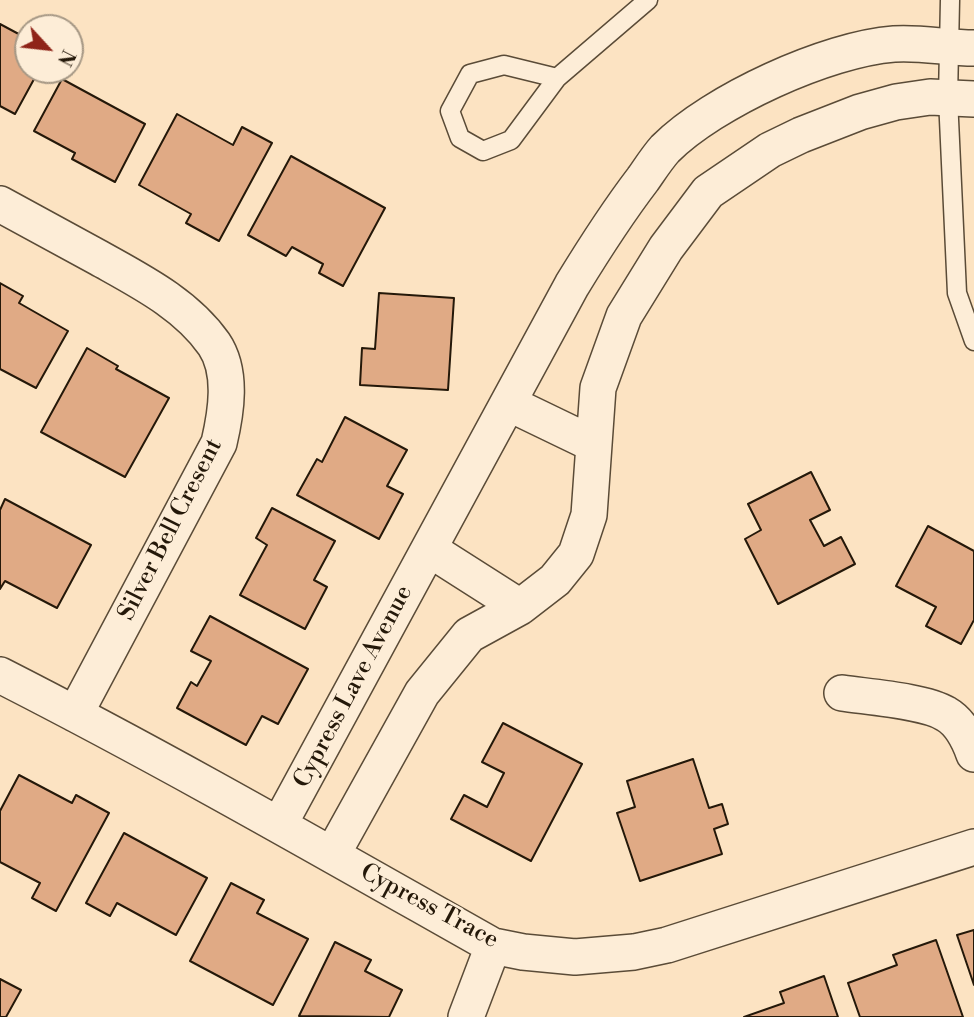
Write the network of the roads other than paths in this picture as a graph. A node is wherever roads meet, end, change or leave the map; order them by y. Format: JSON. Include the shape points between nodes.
{"nodes":[{"id":1,"x":648,"y":0,"type":"edge"},
{"id":2,"x":950,"y":0,"type":"edge"},
{"id":3,"x":962,"y":48,"type":"edge"},
{"id":4,"x":557,"y":78,"type":"junction"},
{"id":5,"x":961,"y":98,"type":"edge"},
{"id":6,"x":0,"y":204,"type":"edge"},
{"id":7,"x":974,"y":341,"type":"edge"},
{"id":8,"x":508,"y":403,"type":"junction"},
{"id":9,"x":593,"y":444,"type":"junction"},
{"id":10,"x":429,"y":549,"type":"junction"},
{"id":11,"x":520,"y":607,"type":"junction"},
{"id":12,"x":0,"y":676,"type":"edge"},
{"id":13,"x":842,"y":693,"type":"dead end"},
{"id":14,"x":75,"y":714,"type":"junction"},
{"id":15,"x":974,"y":754,"type":"edge"},
{"id":16,"x":279,"y":825,"type":"junction"},
{"id":17,"x":974,"y":847,"type":"edge"},
{"id":18,"x":332,"y":855,"type":"junction"},
{"id":19,"x":493,"y":946,"type":"junction"},
{"id":20,"x":466,"y":1017,"type":"edge"}],
"edges":[{"from":1,"to":4,"type":"lane"},
{"from":2,"to":3,"type":"lane"},
{"from":3,"to":5,"type":"lane"},
{"from":3,"to":8,"type":"street","name":"Cypress Lave Avenue","via":[[895,44],[844,53],[740,97],[665,149],[616,214],[572,285]]},
{"from":4,"to":4,"type":"lane","via":[[511,140],[483,151],[460,138],[450,111],[470,74],[504,65]]},
{"from":5,"to":7,"type":"lane","via":[[957,293]]},
{"from":5,"to":9,"type":"street","via":[[930,97],[860,112],[770,150],[708,192],[624,316],[598,388]]},
{"from":6,"to":14,"type":"street","name":"Silver Bell Cresent","via":[[160,292],[215,345],[223,369],[226,394],[219,443]]},
{"from":8,"to":9,"type":"street"},
{"from":8,"to":10,"type":"street","name":"Cypress Lave Avenue"},
{"from":9,"to":11,"type":"street","via":[[589,515],[576,554],[555,579]]},
{"from":10,"to":11,"type":"street"},
{"from":10,"to":16,"type":"street","name":"Cypress Lave Avenue"},
{"from":11,"to":18,"type":"street","via":[[469,635],[422,693]]},
{"from":12,"to":14,"type":"street","name":"Cypress Trace"},
{"from":13,"to":15,"type":"street","via":[[947,714],[968,737]]},
{"from":14,"to":16,"type":"street","name":"Cypress Trace"},
{"from":16,"to":18,"type":"street","name":"Cypress Trace"},
{"from":17,"to":19,"type":"street","name":"Cypress Trace","via":[[634,953],[575,957]]},
{"from":18,"to":19,"type":"street","name":"Cypress Trace"},
{"from":19,"to":20,"type":"street"}]}
